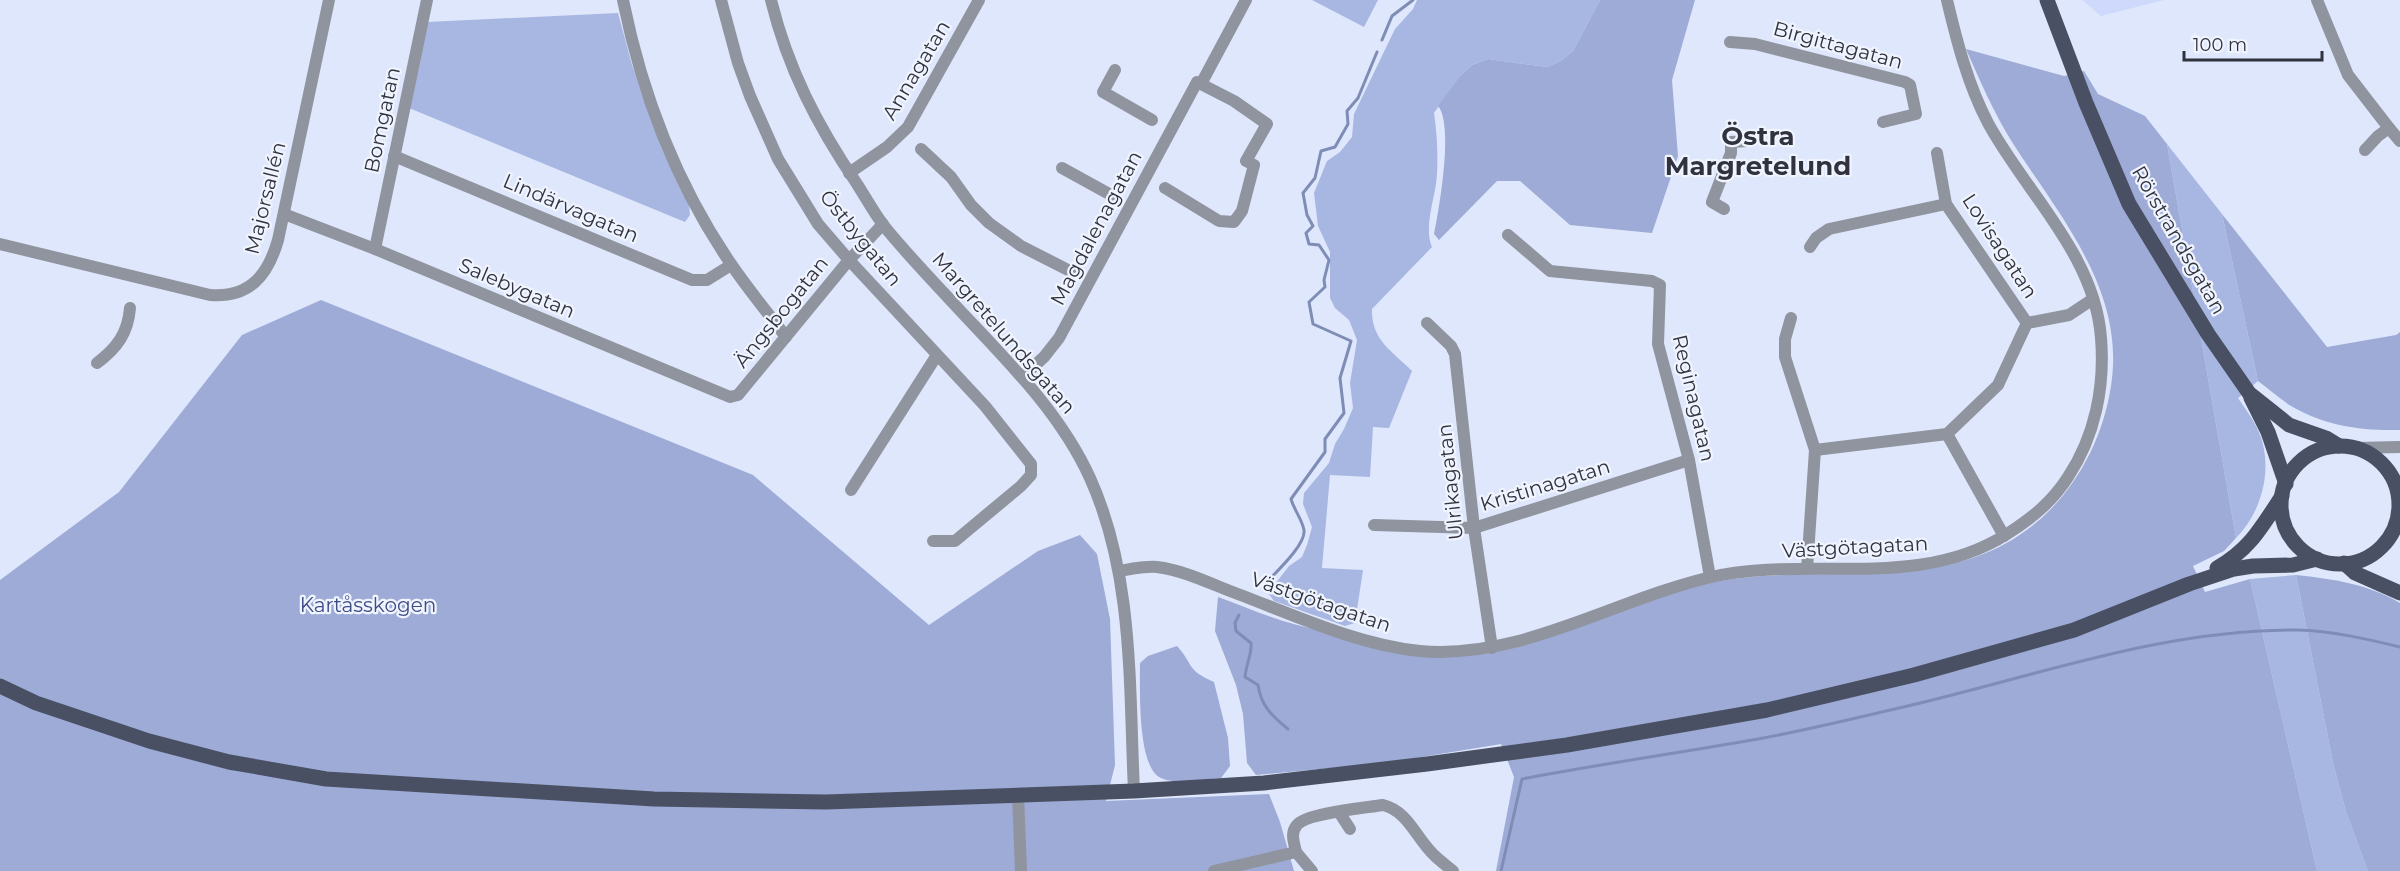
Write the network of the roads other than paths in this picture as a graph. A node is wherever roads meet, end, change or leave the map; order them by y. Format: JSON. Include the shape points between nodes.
{"nodes":[{"id":1,"x":329,"y":0,"type":"edge"},
{"id":2,"x":427,"y":0,"type":"edge"},
{"id":3,"x":622,"y":0,"type":"edge"},
{"id":4,"x":721,"y":0,"type":"edge"},
{"id":5,"x":771,"y":0,"type":"edge"},
{"id":6,"x":979,"y":0,"type":"edge"},
{"id":7,"x":1246,"y":0,"type":"edge"},
{"id":8,"x":1947,"y":0,"type":"edge"},
{"id":9,"x":2047,"y":0,"type":"edge"},
{"id":10,"x":2317,"y":0,"type":"edge"},
{"id":11,"x":1730,"y":42,"type":"dead end"},
{"id":12,"x":1115,"y":70,"type":"dead end"},
{"id":13,"x":1197,"y":86,"type":"junction"},
{"id":14,"x":1152,"y":120,"type":"dead end"},
{"id":15,"x":1883,"y":122,"type":"dead end"},
{"id":16,"x":2390,"y":128,"type":"junction"},
{"id":17,"x":1748,"y":141,"type":"dead end"},
{"id":18,"x":2400,"y":141,"type":"edge"},
{"id":19,"x":921,"y":149,"type":"dead end"},
{"id":20,"x":2365,"y":150,"type":"dead end"},
{"id":21,"x":1937,"y":153,"type":"dead end"},
{"id":22,"x":394,"y":156,"type":"junction"},
{"id":23,"x":1062,"y":168,"type":"dead end"},
{"id":24,"x":849,"y":173,"type":"junction"},
{"id":25,"x":1165,"y":188,"type":"dead end"},
{"id":26,"x":1111,"y":195,"type":"dead end"},
{"id":27,"x":1946,"y":204,"type":"junction"},
{"id":28,"x":1724,"y":209,"type":"dead end"},
{"id":29,"x":284,"y":214,"type":"junction"},
{"id":30,"x":883,"y":224,"type":"junction"},
{"id":31,"x":1508,"y":235,"type":"dead end"},
{"id":32,"x":0,"y":244,"type":"edge"},
{"id":33,"x":1810,"y":247,"type":"dead end"},
{"id":34,"x":375,"y":249,"type":"junction"},
{"id":35,"x":849,"y":260,"type":"junction"},
{"id":36,"x":731,"y":265,"type":"junction"},
{"id":37,"x":1070,"y":271,"type":"dead end"},
{"id":38,"x":2093,"y":299,"type":"junction"},
{"id":39,"x":130,"y":308,"type":"dead end"},
{"id":40,"x":1791,"y":318,"type":"dead end"},
{"id":41,"x":1427,"y":324,"type":"dead end"},
{"id":42,"x":2027,"y":324,"type":"junction"},
{"id":43,"x":786,"y":337,"type":"junction"},
{"id":44,"x":937,"y":355,"type":"junction"},
{"id":45,"x":97,"y":363,"type":"dead end"},
{"id":46,"x":1022,"y":378,"type":"junction"},
{"id":47,"x":2249,"y":393,"type":"junction"},
{"id":48,"x":734,"y":397,"type":"joint"},
{"id":49,"x":1947,"y":434,"type":"junction"},
{"id":50,"x":2346,"y":447,"type":"junction"},
{"id":51,"x":2400,"y":447,"type":"edge"},
{"id":52,"x":1815,"y":450,"type":"junction"},
{"id":53,"x":1689,"y":460,"type":"junction"},
{"id":54,"x":850,"y":490,"type":"dead end"},
{"id":55,"x":2284,"y":490,"type":"junction"},
{"id":56,"x":2399,"y":514,"type":"edge"},
{"id":57,"x":1374,"y":525,"type":"dead end"},
{"id":58,"x":1474,"y":528,"type":"junction"},
{"id":59,"x":2004,"y":536,"type":"junction"},
{"id":60,"x":933,"y":541,"type":"dead end"},
{"id":61,"x":2318,"y":559,"type":"junction"},
{"id":62,"x":2344,"y":564,"type":"junction"},
{"id":63,"x":1807,"y":569,"type":"junction"},
{"id":64,"x":1119,"y":571,"type":"junction"},
{"id":65,"x":1710,"y":577,"type":"junction"},
{"id":66,"x":2189,"y":584,"type":"junction"},
{"id":67,"x":2400,"y":593,"type":"edge"},
{"id":68,"x":1492,"y":648,"type":"junction"},
{"id":69,"x":0,"y":686,"type":"edge"},
{"id":70,"x":1134,"y":791,"type":"junction"},
{"id":71,"x":1018,"y":795,"type":"junction"},
{"id":72,"x":1339,"y":812,"type":"junction"},
{"id":73,"x":1350,"y":829,"type":"dead end"},
{"id":74,"x":1296,"y":852,"type":"junction"},
{"id":75,"x":1021,"y":871,"type":"edge"},
{"id":76,"x":1214,"y":871,"type":"edge"},
{"id":77,"x":1312,"y":871,"type":"edge"},
{"id":78,"x":1453,"y":871,"type":"edge"}],
"edges":[{"from":1,"to":29,"type":"street","name":"Majorsallén"},
{"from":2,"to":22,"type":"street","name":"Bomgatan"},
{"from":3,"to":36,"type":"street","via":[[633,48],[664,138],[688,193]]},
{"from":4,"to":35,"type":"street","name":"Östbygatan","via":[[738,63],[778,159],[818,224]]},
{"from":5,"to":24,"type":"street","name":"Margretelundsgatan","via":[[789,61],[807,103]]},
{"from":6,"to":24,"type":"street","name":"Annagatan","via":[[908,127]]},
{"from":7,"to":13,"type":"street","name":"Magdalenagatan"},
{"from":8,"to":38,"type":"street","name":"Västgötagatan","via":[[1968,77],[1989,125],[2076,260]]},
{"from":9,"to":47,"type":"main road","name":"Rörstrandsgatan","via":[[2129,204]]},
{"from":10,"to":16,"type":"street","via":[[2348,75]]},
{"from":11,"to":15,"type":"street","name":"Birgittagatan","via":[[1755,44],[1910,85],[1916,114]]},
{"from":12,"to":14,"type":"street","via":[[1103,92]]},
{"from":13,"to":25,"type":"street","via":[[1234,101],[1267,124],[1246,161],[1254,165],[1242,211],[1233,222],[1219,221]]},
{"from":13,"to":46,"type":"street","name":"Magdalenagatan","via":[[1059,338]]},
{"from":16,"to":18,"type":"street"},
{"from":16,"to":20,"type":"street"},
{"from":17,"to":28,"type":"street","via":[[1731,142],[1731,153],[1712,202]]},
{"from":19,"to":37,"type":"street","via":[[951,177],[989,223]]},
{"from":21,"to":27,"type":"street","name":"Lovisagatan"},
{"from":22,"to":34,"type":"street","name":"Bomgatan"},
{"from":22,"to":36,"type":"street","name":"Lindärvagatan","via":[[692,280],[707,280]]},
{"from":23,"to":26,"type":"street"},
{"from":24,"to":30,"type":"street","name":"Margretelundsgatan"},
{"from":27,"to":33,"type":"street","via":[[1829,229]]},
{"from":27,"to":42,"type":"street","name":"Lovisagatan"},
{"from":29,"to":32,"type":"street","name":"Majorsallén","via":[[274,253],[264,273],[250,286],[227,295],[199,293]]},
{"from":29,"to":34,"type":"street","name":"Salebygatan"},
{"from":30,"to":35,"type":"street","name":"Ängsbogatan"},
{"from":30,"to":46,"type":"street","name":"Margretelundsgatan"},
{"from":31,"to":53,"type":"street","name":"Reginagatan","via":[[1550,271],[1660,285],[1658,344]]},
{"from":34,"to":48,"type":"street","name":"Salebygatan"},
{"from":35,"to":43,"type":"street","name":"Ängsbogatan"},
{"from":35,"to":44,"type":"street","name":"Östbygatan"},
{"from":36,"to":43,"type":"street"},
{"from":38,"to":42,"type":"street","name":"Lovisagatan","via":[[2069,315]]},
{"from":38,"to":59,"type":"street","name":"Västgötagatan","via":[[2100,323],[2102,368],[2098,406],[2089,436],[2057,494],[2034,517]]},
{"from":39,"to":45,"type":"street","via":[[122,338]]},
{"from":40,"to":52,"type":"street","via":[[1785,357]]},
{"from":41,"to":58,"type":"street","name":"Ulrikagatan","via":[[1455,354]]},
{"from":42,"to":49,"type":"street","name":"Lovisagatan","via":[[1998,385]]},
{"from":43,"to":48,"type":"street","name":"Ängsbogatan"},
{"from":44,"to":54,"type":"street"},
{"from":44,"to":60,"type":"street","name":"Östbygatan","via":[[985,406],[1031,464],[1031,475],[955,541]]},
{"from":46,"to":64,"type":"street","name":"Margretelundsgatan","via":[[1056,419],[1079,457],[1110,528]]},
{"from":47,"to":50,"type":"main road","name":"Rörstrandsgatan","via":[[2289,425]]},
{"from":47,"to":55,"type":"main road","name":"Rörstrandsgatan","via":[[2268,432]]},
{"from":49,"to":52,"type":"street"},
{"from":49,"to":59,"type":"street"},
{"from":50,"to":51,"type":"street"},
{"from":50,"to":55,"type":"main road","via":[[2311,454],[2296,467]]},
{"from":50,"to":56,"type":"main road","via":[[2374,457],[2390,473],[2398,494]]},
{"from":52,"to":63,"type":"street"},
{"from":53,"to":58,"type":"street","name":"Kristinagatan"},
{"from":53,"to":65,"type":"street","name":"Reginagatan"},
{"from":55,"to":61,"type":"main road","via":[[2282,512],[2286,527],[2293,540]]},
{"from":55,"to":66,"type":"main road","via":[[2251,543],[2231,560]]},
{"from":56,"to":62,"type":"main road","via":[[2379,549],[2359,561]]},
{"from":57,"to":58,"type":"street","name":"Kristinagatan"},
{"from":58,"to":68,"type":"street","name":"Ulrikagatan"},
{"from":59,"to":63,"type":"street","name":"Västgötagatan","via":[[1973,553],[1938,562],[1885,568]]},
{"from":61,"to":62,"type":"main road"},
{"from":61,"to":66,"type":"main road","via":[[2293,565],[2243,567]]},
{"from":62,"to":67,"type":"main road"},
{"from":63,"to":65,"type":"street","name":"Västgötagatan"},
{"from":64,"to":68,"type":"street","name":"Västgötagatan","via":[[1157,567],[1188,575],[1383,645],[1428,652]]},
{"from":64,"to":70,"type":"street","name":"Margretelundsgatan","via":[[1128,658]]},
{"from":65,"to":68,"type":"street","name":"Västgötagatan"},
{"from":66,"to":70,"type":"main road","via":[[2074,630],[1914,675],[1767,710],[1567,745],[1427,764],[1264,783]]},
{"from":69,"to":71,"type":"main road","via":[[36,703],[148,741],[229,762],[326,779],[654,799],[826,802]]},
{"from":70,"to":71,"type":"main road"},
{"from":71,"to":75,"type":"street"},
{"from":72,"to":73,"type":"street"},
{"from":72,"to":74,"type":"street","via":[[1298,822],[1293,838]]},
{"from":72,"to":78,"type":"street","via":[[1393,807],[1433,855]]},
{"from":74,"to":76,"type":"street"},
{"from":74,"to":77,"type":"street"}]}
